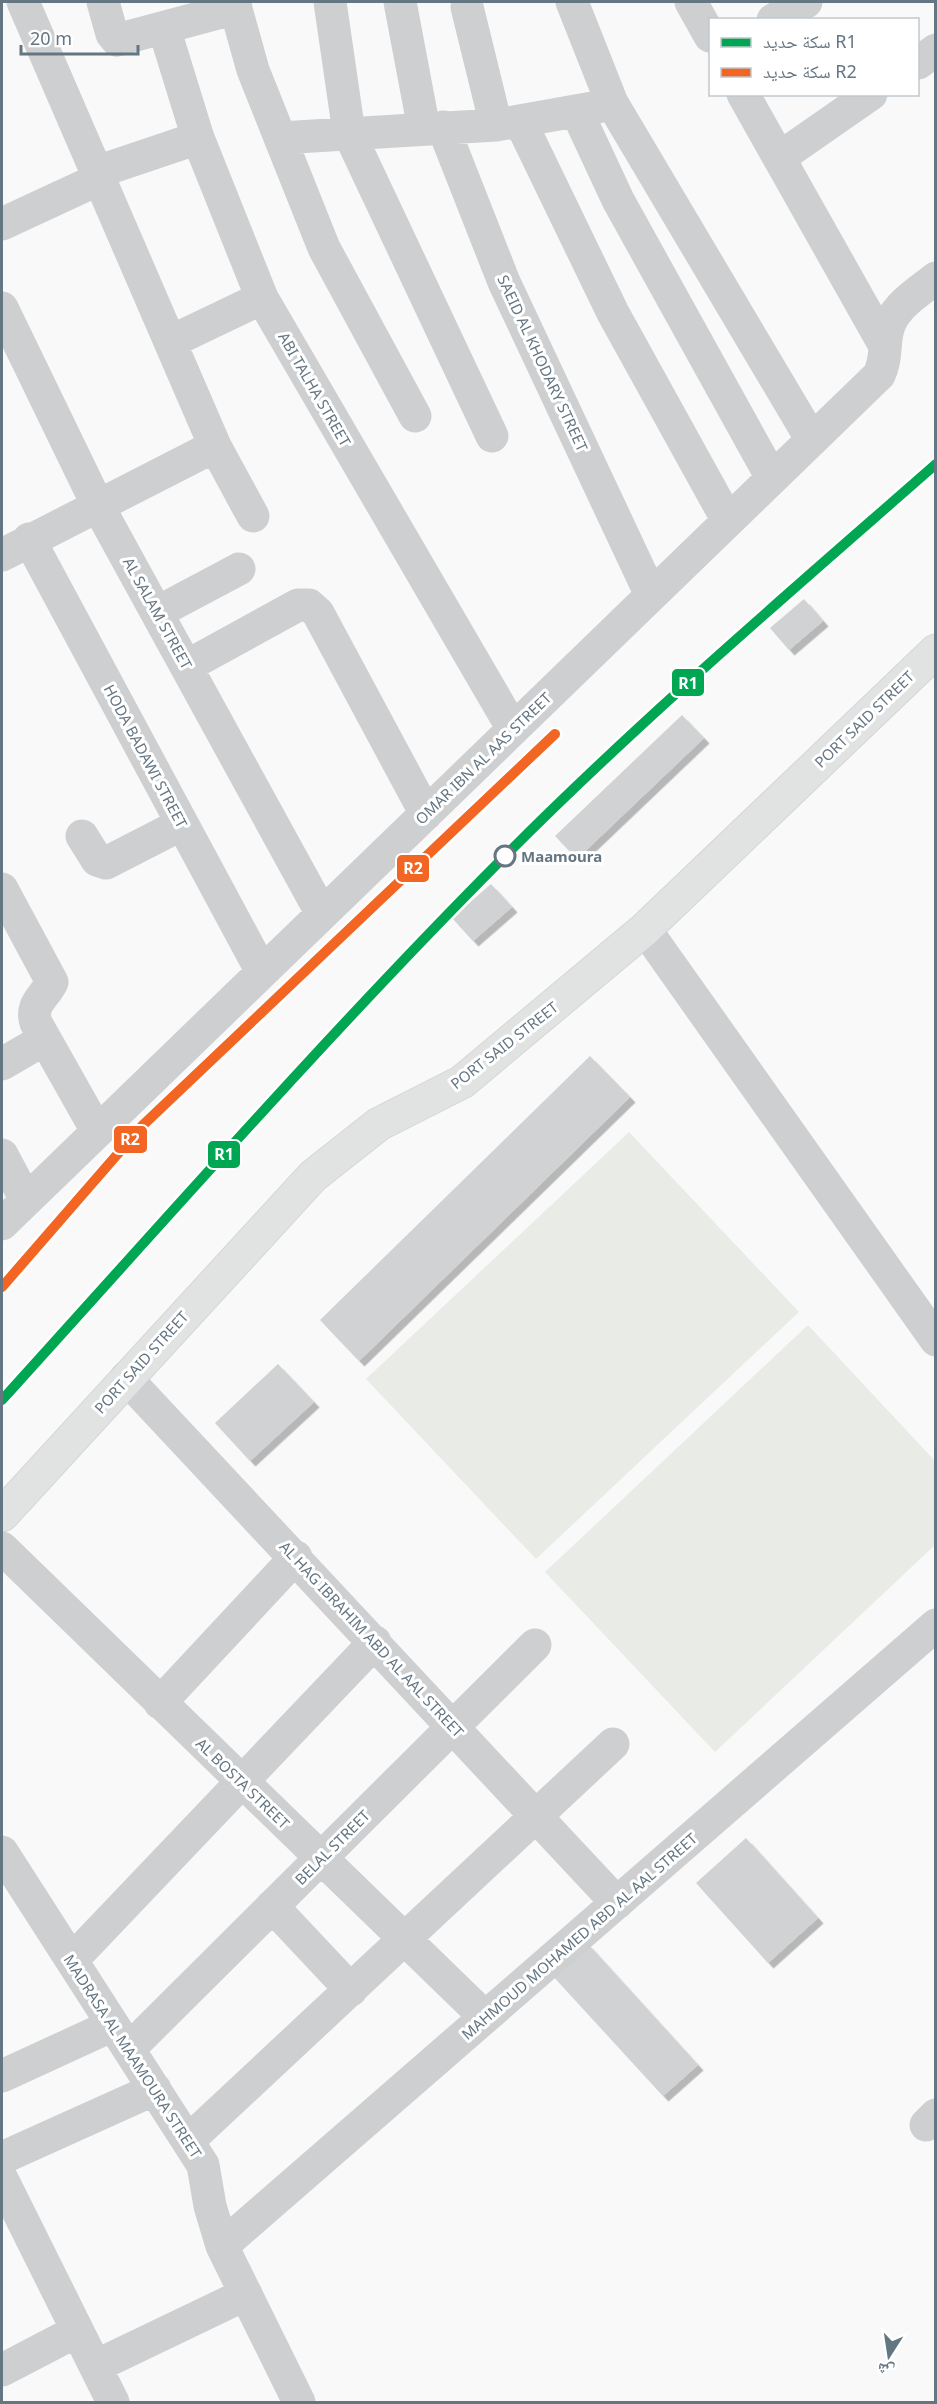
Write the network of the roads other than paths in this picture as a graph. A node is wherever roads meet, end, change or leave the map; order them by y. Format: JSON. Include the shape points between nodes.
{"nodes":[{"id":1,"x":23,"y":2,"type":"edge"},
{"id":2,"x":103,"y":2,"type":"edge"},
{"id":3,"x":330,"y":2,"type":"edge"},
{"id":4,"x":400,"y":2,"type":"edge"},
{"id":5,"x":572,"y":2,"type":"edge"},
{"id":6,"x":691,"y":2,"type":"edge"},
{"id":7,"x":806,"y":2,"type":"edge"},
{"id":8,"x":465,"y":3,"type":"edge"},
{"id":9,"x":235,"y":5,"type":"edge"},
{"id":10,"x":777,"y":18,"type":"edge"},
{"id":11,"x":164,"y":28,"type":"junction"},
{"id":12,"x":709,"y":33,"type":"edge"},
{"id":13,"x":936,"y":50,"type":"edge"},
{"id":14,"x":919,"y":62,"type":"edge"},
{"id":15,"x":744,"y":96,"type":"edge"},
{"id":16,"x":868,"y":96,"type":"edge"},
{"id":17,"x":612,"y":104,"type":"junction"},
{"id":18,"x":577,"y":112,"type":"junction"},
{"id":19,"x":508,"y":123,"type":"junction"},
{"id":20,"x":434,"y":128,"type":"junction"},
{"id":21,"x":349,"y":133,"type":"junction"},
{"id":22,"x":198,"y":138,"type":"junction"},
{"id":23,"x":280,"y":138,"type":"junction"},
{"id":24,"x":779,"y":158,"type":"junction"},
{"id":25,"x":98,"y":176,"type":"junction"},
{"id":26,"x":2,"y":224,"type":"edge"},
{"id":27,"x":936,"y":278,"type":"edge"},
{"id":28,"x":262,"y":298,"type":"junction"},
{"id":29,"x":2,"y":308,"type":"edge"},
{"id":30,"x":170,"y":342,"type":"junction"},
{"id":31,"x":885,"y":346,"type":"junction"},
{"id":32,"x":415,"y":416,"type":"dead end"},
{"id":33,"x":492,"y":436,"type":"dead end"},
{"id":34,"x":812,"y":440,"type":"junction"},
{"id":35,"x":215,"y":446,"type":"junction"},
{"id":36,"x":772,"y":478,"type":"junction"},
{"id":37,"x":97,"y":504,"type":"junction"},
{"id":38,"x":253,"y":516,"type":"dead end"},
{"id":39,"x":728,"y":521,"type":"junction"},
{"id":40,"x":15,"y":547,"type":"edge"},
{"id":41,"x":239,"y":569,"type":"dead end"},
{"id":42,"x":651,"y":595,"type":"junction"},
{"id":43,"x":158,"y":612,"type":"junction"},
{"id":44,"x":936,"y":651,"type":"edge"},
{"id":45,"x":187,"y":666,"type":"junction"},
{"id":46,"x":513,"y":729,"type":"junction"},
{"id":47,"x":426,"y":814,"type":"junction"},
{"id":48,"x":182,"y":825,"type":"junction"},
{"id":49,"x":82,"y":836,"type":"dead end"},
{"id":50,"x":2,"y":889,"type":"edge"},
{"id":51,"x":322,"y":914,"type":"junction"},
{"id":52,"x":645,"y":929,"type":"junction"},
{"id":53,"x":262,"y":972,"type":"junction"},
{"id":54,"x":45,"y":1039,"type":"junction"},
{"id":55,"x":2,"y":1064,"type":"edge"},
{"id":56,"x":97,"y":1131,"type":"junction"},
{"id":57,"x":2,"y":1155,"type":"edge"},
{"id":58,"x":26,"y":1200,"type":"junction"},
{"id":59,"x":2,"y":1224,"type":"edge"},
{"id":60,"x":936,"y":1340,"type":"edge"},
{"id":61,"x":126,"y":1378,"type":"junction"},
{"id":62,"x":2,"y":1515,"type":"edge"},
{"id":63,"x":2,"y":1548,"type":"edge"},
{"id":64,"x":296,"y":1557,"type":"junction"},
{"id":65,"x":936,"y":1625,"type":"edge"},
{"id":66,"x":375,"y":1642,"type":"junction"},
{"id":67,"x":535,"y":1645,"type":"dead end"},
{"id":68,"x":160,"y":1703,"type":"junction"},
{"id":69,"x":453,"y":1727,"type":"junction"},
{"id":70,"x":613,"y":1744,"type":"dead end"},
{"id":71,"x":242,"y":1781,"type":"junction"},
{"id":72,"x":536,"y":1816,"type":"junction"},
{"id":73,"x":2,"y":1852,"type":"edge"},
{"id":74,"x":321,"y":1858,"type":"junction"},
{"id":75,"x":616,"y":1903,"type":"junction"},
{"id":76,"x":272,"y":1906,"type":"junction"},
{"id":77,"x":405,"y":1939,"type":"junction"},
{"id":78,"x":72,"y":1960,"type":"junction"},
{"id":79,"x":351,"y":1990,"type":"junction"},
{"id":80,"x":485,"y":2018,"type":"junction"},
{"id":81,"x":121,"y":2037,"type":"junction"},
{"id":82,"x":2,"y":2076,"type":"edge"},
{"id":83,"x":155,"y":2089,"type":"junction"},
{"id":84,"x":188,"y":2141,"type":"junction"},
{"id":85,"x":2,"y":2158,"type":"edge"},
{"id":86,"x":2,"y":2179,"type":"edge"},
{"id":87,"x":14,"y":2236,"type":"edge"},
{"id":88,"x":222,"y":2246,"type":"junction"},
{"id":89,"x":246,"y":2294,"type":"junction"},
{"id":90,"x":77,"y":2331,"type":"junction"},
{"id":91,"x":96,"y":2366,"type":"junction"},
{"id":92,"x":2,"y":2370,"type":"edge"},
{"id":93,"x":113,"y":2403,"type":"edge"},
{"id":94,"x":299,"y":2403,"type":"edge"}],
"edges":[{"from":1,"to":25,"type":"street"},
{"from":2,"to":11,"type":"street","via":[[117,39]]},
{"from":3,"to":21,"type":"street"},
{"from":4,"to":20,"type":"street","name":"SAEID AL KHODARY STREET"},
{"from":5,"to":17,"type":"street"},
{"from":6,"to":12,"type":"street"},
{"from":7,"to":10,"type":"street"},
{"from":8,"to":19,"type":"street"},
{"from":9,"to":11,"type":"street"},
{"from":9,"to":23,"type":"street","via":[[253,70]]},
{"from":11,"to":22,"type":"street","name":"ABI TALHA STREET"},
{"from":13,"to":14,"type":"street"},
{"from":15,"to":24,"type":"street"},
{"from":16,"to":24,"type":"street"},
{"from":17,"to":18,"type":"street"},
{"from":17,"to":34,"type":"street"},
{"from":18,"to":19,"type":"street"},
{"from":18,"to":36,"type":"street","via":[[618,200]]},
{"from":19,"to":20,"type":"street"},
{"from":19,"to":39,"type":"street"},
{"from":20,"to":21,"type":"street"},
{"from":20,"to":42,"type":"street","name":"SAEID AL KHODARY STREET"},
{"from":21,"to":23,"type":"street"},
{"from":21,"to":33,"type":"street"},
{"from":22,"to":25,"type":"street"},
{"from":22,"to":28,"type":"street","name":"ABI TALHA STREET"},
{"from":23,"to":32,"type":"street","via":[[324,248]]},
{"from":24,"to":31,"type":"street"},
{"from":25,"to":26,"type":"street"},
{"from":25,"to":30,"type":"street"},
{"from":27,"to":31,"type":"street","name":"OMAR IBN AL AAS STREET","via":[[894,313]]},
{"from":28,"to":30,"type":"street"},
{"from":28,"to":46,"type":"street","name":"ABI TALHA STREET"},
{"from":29,"to":37,"type":"street","name":"AL SALAM STREET"},
{"from":30,"to":35,"type":"street"},
{"from":31,"to":34,"type":"street","name":"OMAR IBN AL AAS STREET","via":[[885,364],[879,375]]},
{"from":34,"to":36,"type":"street","name":"OMAR IBN AL AAS STREET"},
{"from":35,"to":37,"type":"street"},
{"from":35,"to":38,"type":"street"},
{"from":36,"to":39,"type":"street","name":"OMAR IBN AL AAS STREET"},
{"from":37,"to":40,"type":"street"},
{"from":37,"to":43,"type":"street","name":"AL SALAM STREET"},
{"from":39,"to":42,"type":"street","name":"OMAR IBN AL AAS STREET"},
{"from":40,"to":48,"type":"street","name":"HODA BADAWI STREET"},
{"from":41,"to":43,"type":"street"},
{"from":42,"to":46,"type":"street","name":"OMAR IBN AL AAS STREET"},
{"from":43,"to":45,"type":"street","name":"AL SALAM STREET"},
{"from":44,"to":52,"type":"main road","name":"PORT SAID STREET"},
{"from":45,"to":47,"type":"street","via":[[298,605],[309,605],[318,613]]},
{"from":45,"to":51,"type":"street","name":"AL SALAM STREET"},
{"from":46,"to":47,"type":"street","name":"OMAR IBN AL AAS STREET"},
{"from":47,"to":51,"type":"street","name":"OMAR IBN AL AAS STREET"},
{"from":48,"to":49,"type":"street","via":[[106,863],[97,860]]},
{"from":48,"to":53,"type":"street","name":"HODA BADAWI STREET"},
{"from":50,"to":54,"type":"street","via":[[50,974],[52,982],[33,1013]]},
{"from":51,"to":53,"type":"street","name":"OMAR IBN AL AAS STREET"},
{"from":52,"to":60,"type":"street"},
{"from":52,"to":61,"type":"main road","name":"PORT SAID STREET","via":[[462,1082],[379,1124],[332,1159]]},
{"from":53,"to":56,"type":"street","name":"OMAR IBN AL AAS STREET"},
{"from":54,"to":55,"type":"street"},
{"from":54,"to":56,"type":"street"},
{"from":56,"to":58,"type":"street","name":"OMAR IBN AL AAS STREET"},
{"from":57,"to":58,"type":"street"},
{"from":58,"to":59,"type":"street","name":"OMAR IBN AL AAS STREET"},
{"from":61,"to":62,"type":"main road","name":"PORT SAID STREET"},
{"from":61,"to":64,"type":"street","name":"AL HAG IBRAHIM ABD AL AAL STREET"},
{"from":63,"to":68,"type":"street","name":"AL BOSTA STREET"},
{"from":64,"to":66,"type":"street","name":"AL HAG IBRAHIM ABD AL AAL STREET"},
{"from":64,"to":68,"type":"street"},
{"from":65,"to":75,"type":"street","name":"MAHMOUD MOHAMED ABD AL AAL STREET"},
{"from":66,"to":69,"type":"street","name":"AL HAG IBRAHIM ABD AL AAL STREET"},
{"from":66,"to":71,"type":"street"},
{"from":67,"to":69,"type":"street","name":"BELAL STREET"},
{"from":68,"to":71,"type":"street","name":"AL BOSTA STREET"},
{"from":69,"to":72,"type":"street","name":"AL HAG IBRAHIM ABD AL AAL STREET"},
{"from":69,"to":74,"type":"street","name":"BELAL STREET"},
{"from":70,"to":72,"type":"street"},
{"from":71,"to":74,"type":"street","name":"AL BOSTA STREET"},
{"from":71,"to":78,"type":"street"},
{"from":72,"to":75,"type":"street","name":"AL HAG IBRAHIM ABD AL AAL STREET"},
{"from":72,"to":77,"type":"street"},
{"from":73,"to":78,"type":"street","name":"MADRASA AL MAAMOURA STREET"},
{"from":74,"to":76,"type":"street","name":"BELAL STREET"},
{"from":74,"to":77,"type":"street","name":"AL BOSTA STREET"},
{"from":75,"to":80,"type":"street","name":"MAHMOUD MOHAMED ABD AL AAL STREET"},
{"from":76,"to":79,"type":"street"},
{"from":76,"to":81,"type":"street","name":"BELAL STREET"},
{"from":77,"to":79,"type":"street"},
{"from":77,"to":80,"type":"street","name":"AL BOSTA STREET"},
{"from":78,"to":81,"type":"street","name":"MADRASA AL MAAMOURA STREET"},
{"from":79,"to":84,"type":"street"},
{"from":80,"to":88,"type":"street","name":"MAHMOUD MOHAMED ABD AL AAL STREET"},
{"from":81,"to":82,"type":"street"},
{"from":81,"to":83,"type":"street","name":"MADRASA AL MAAMOURA STREET"},
{"from":83,"to":84,"type":"street","name":"MADRASA AL MAAMOURA STREET"},
{"from":83,"to":85,"type":"street"},
{"from":84,"to":88,"type":"street","name":"MADRASA AL MAAMOURA STREET","via":[[203,2165]]},
{"from":86,"to":87,"type":"street"},
{"from":87,"to":90,"type":"street"},
{"from":88,"to":89,"type":"street","name":"MADRASA AL MAAMOURA STREET"},
{"from":89,"to":91,"type":"street"},
{"from":89,"to":94,"type":"street","name":"MADRASA AL MAAMOURA STREET"},
{"from":90,"to":91,"type":"street"},
{"from":90,"to":92,"type":"street"},
{"from":91,"to":93,"type":"street"}]}
